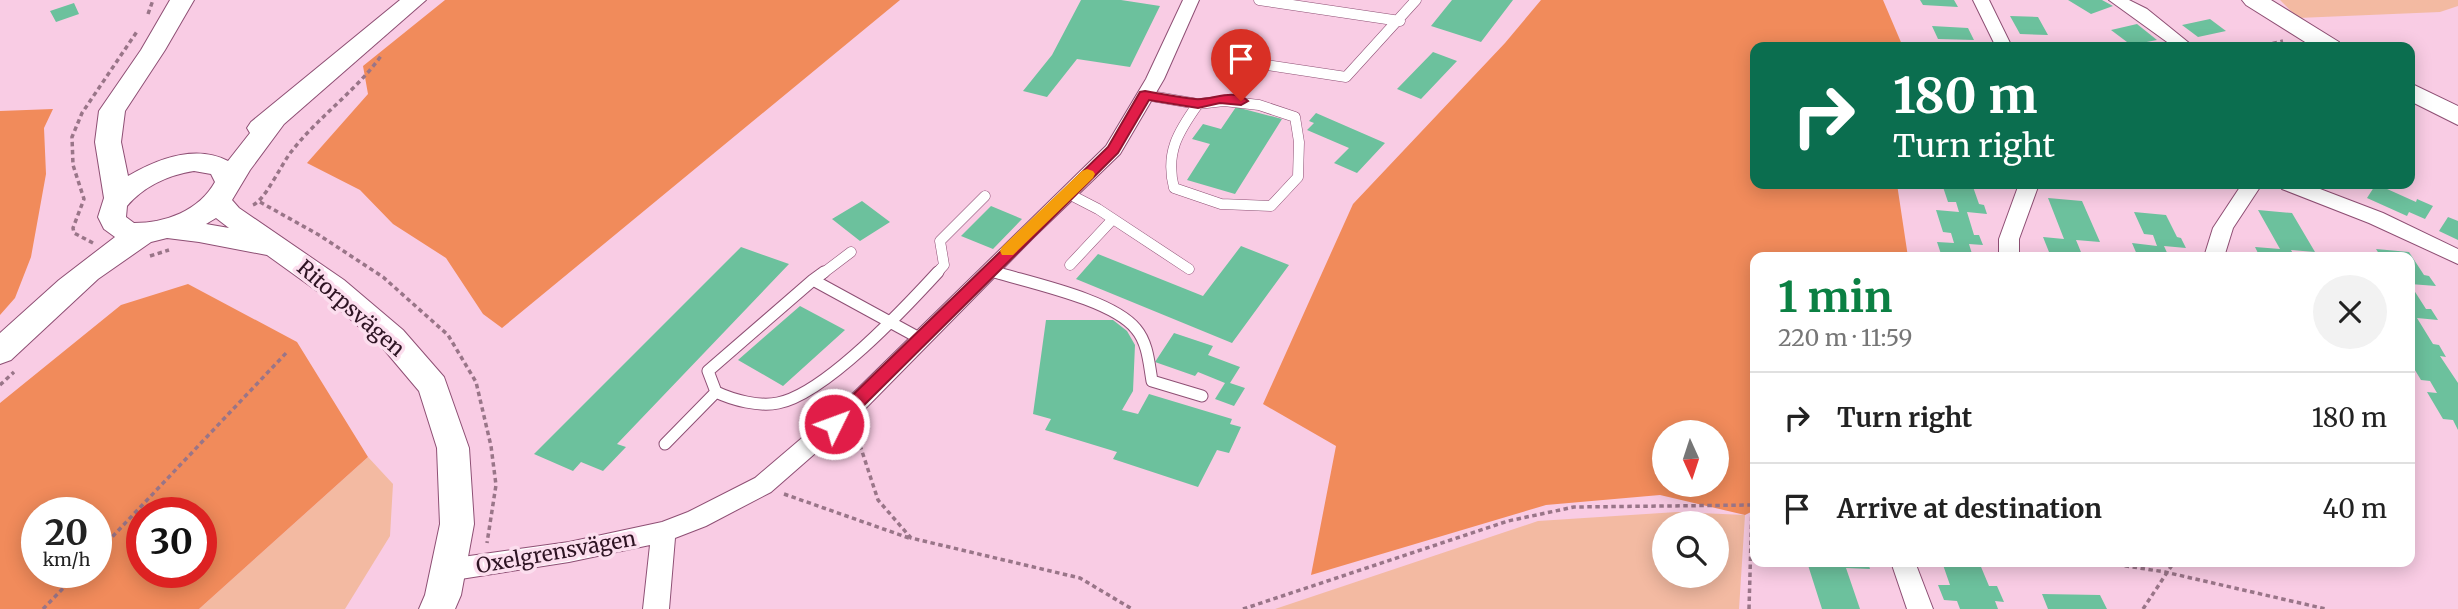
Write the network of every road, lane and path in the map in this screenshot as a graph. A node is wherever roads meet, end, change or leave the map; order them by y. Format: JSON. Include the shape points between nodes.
{"nodes":[{"id":1,"x":181,"y":0,"type":"edge"},
{"id":2,"x":414,"y":0,"type":"edge"},
{"id":3,"x":1191,"y":0,"type":"edge"},
{"id":4,"x":1259,"y":0,"type":"edge"},
{"id":5,"x":1416,"y":0,"type":"edge"},
{"id":6,"x":1980,"y":0,"type":"edge"},
{"id":7,"x":2117,"y":0,"type":"edge"},
{"id":8,"x":2254,"y":0,"type":"edge"},
{"id":9,"x":1400,"y":21,"type":"junction"},
{"id":10,"x":2001,"y":42,"type":"edge"},
{"id":11,"x":2179,"y":42,"type":"edge"},
{"id":12,"x":2322,"y":42,"type":"edge"},
{"id":13,"x":1267,"y":65,"type":"dead end"},
{"id":14,"x":2415,"y":94,"type":"edge"},
{"id":15,"x":1145,"y":95,"type":"junction"},
{"id":16,"x":1198,"y":104,"type":"junction"},
{"id":17,"x":2458,"y":117,"type":"edge"},
{"id":18,"x":275,"y":118,"type":"junction"},
{"id":19,"x":108,"y":142,"type":"junction"},
{"id":20,"x":195,"y":162,"type":"junction"},
{"id":21,"x":165,"y":168,"type":"junction"},
{"id":22,"x":2027,"y":189,"type":"edge"},
{"id":23,"x":2249,"y":189,"type":"edge"},
{"id":24,"x":2302,"y":189,"type":"edge"},
{"id":25,"x":223,"y":192,"type":"junction"},
{"id":26,"x":1067,"y":193,"type":"junction"},
{"id":27,"x":985,"y":197,"type":"dead end"},
{"id":28,"x":116,"y":210,"type":"junction"},
{"id":29,"x":1113,"y":219,"type":"junction"},
{"id":30,"x":157,"y":230,"type":"junction"},
{"id":31,"x":282,"y":250,"type":"junction"},
{"id":32,"x":851,"y":251,"type":"dead end"},
{"id":33,"x":2009,"y":252,"type":"edge"},
{"id":34,"x":2214,"y":252,"type":"edge"},
{"id":35,"x":2458,"y":257,"type":"edge"},
{"id":36,"x":1070,"y":265,"type":"dead end"},
{"id":37,"x":989,"y":270,"type":"junction"},
{"id":38,"x":1189,"y":270,"type":"dead end"},
{"id":39,"x":813,"y":280,"type":"junction"},
{"id":40,"x":39,"y":314,"type":"junction"},
{"id":41,"x":892,"y":323,"type":"junction"},
{"id":42,"x":921,"y":339,"type":"junction"},
{"id":43,"x":288,"y":351,"type":"dead end"},
{"id":44,"x":0,"y":352,"type":"edge"},
{"id":45,"x":716,"y":392,"type":"junction"},
{"id":46,"x":1202,"y":396,"type":"dead end"},
{"id":47,"x":851,"y":409,"type":"junction"},
{"id":48,"x":665,"y":444,"type":"dead end"},
{"id":49,"x":763,"y":485,"type":"junction"},
{"id":50,"x":1750,"y":505,"type":"edge"},
{"id":51,"x":663,"y":533,"type":"junction"},
{"id":52,"x":112,"y":537,"type":"edge"},
{"id":53,"x":911,"y":538,"type":"junction"},
{"id":54,"x":1751,"y":567,"type":"edge"},
{"id":55,"x":1905,"y":567,"type":"edge"},
{"id":56,"x":2133,"y":567,"type":"edge"},
{"id":57,"x":2170,"y":567,"type":"edge"},
{"id":58,"x":448,"y":570,"type":"junction"},
{"id":59,"x":2165,"y":572,"type":"junction"},
{"id":60,"x":63,"y":588,"type":"edge"},
{"id":61,"x":2298,"y":605,"type":"junction"},
{"id":62,"x":43,"y":609,"type":"edge"},
{"id":63,"x":437,"y":609,"type":"edge"},
{"id":64,"x":656,"y":609,"type":"edge"},
{"id":65,"x":1132,"y":609,"type":"edge"},
{"id":66,"x":1242,"y":609,"type":"edge"},
{"id":67,"x":1749,"y":609,"type":"edge"},
{"id":68,"x":1920,"y":609,"type":"edge"},
{"id":69,"x":2143,"y":609,"type":"edge"},
{"id":70,"x":2305,"y":609,"type":"edge"},
{"id":71,"x":2326,"y":609,"type":"edge"}],
"edges":[{"from":1,"to":19,"type":"street","via":[[112,111]]},
{"from":2,"to":18,"type":"street"},
{"from":3,"to":15,"type":"street","name":"Oxelgrensvägen"},
{"from":4,"to":9,"type":"lane"},
{"from":5,"to":9,"type":"lane"},
{"from":6,"to":10,"type":"street"},
{"from":7,"to":11,"type":"street"},
{"from":8,"to":12,"type":"street"},
{"from":9,"to":13,"type":"lane","via":[[1346,78]]},
{"from":14,"to":17,"type":"street"},
{"from":15,"to":16,"type":"lane"},
{"from":15,"to":26,"type":"street","name":"Oxelgrensvägen","via":[[1113,150]]},
{"from":16,"to":16,"type":"lane","via":[[1173,139],[1168,170],[1174,188],[1199,201],[1230,207],[1271,206],[1298,177],[1296,117],[1262,103],[1220,99]]},
{"from":18,"to":20,"type":"street"},
{"from":18,"to":25,"type":"street"},
{"from":19,"to":21,"type":"street"},
{"from":19,"to":28,"type":"street"},
{"from":20,"to":21,"type":"street"},
{"from":20,"to":25,"type":"street","name":"Ritorpsvägen","via":[[219,167],[228,176]]},
{"from":21,"to":28,"type":"street","via":[[141,178]]},
{"from":22,"to":33,"type":"street","via":[[2009,239]]},
{"from":23,"to":34,"type":"street"},
{"from":24,"to":35,"type":"street"},
{"from":25,"to":30,"type":"street","via":[[191,220]]},
{"from":25,"to":31,"type":"street","name":"Ritorpsvägen","via":[[229,215]]},
{"from":26,"to":29,"type":"lane"},
{"from":26,"to":37,"type":"street","name":"Oxelgrensvägen"},
{"from":27,"to":41,"type":"lane","via":[[940,241],[944,265]]},
{"from":28,"to":30,"type":"street","name":"Ritorpsvägen","via":[[127,230]]},
{"from":28,"to":40,"type":"street"},
{"from":29,"to":36,"type":"lane"},
{"from":29,"to":38,"type":"lane"},
{"from":30,"to":31,"type":"street","name":"Ritorpsvägen","via":[[199,232]]},
{"from":30,"to":40,"type":"street","via":[[114,250]]},
{"from":31,"to":58,"type":"street","name":"Ritorpsvägen","via":[[392,338],[433,386],[453,448],[457,524]]},
{"from":32,"to":39,"type":"lane"},
{"from":37,"to":42,"type":"street","name":"Oxelgrensvägen"},
{"from":37,"to":46,"type":"lane","via":[[1104,307],[1134,326],[1146,348],[1152,382]]},
{"from":39,"to":41,"type":"lane"},
{"from":39,"to":45,"type":"lane","via":[[708,371]]},
{"from":40,"to":44,"type":"street"},
{"from":41,"to":42,"type":"lane"},
{"from":41,"to":45,"type":"lane","via":[[806,393],[777,404],[734,400]]},
{"from":42,"to":47,"type":"street","name":"Oxelgrensvägen"},
{"from":43,"to":52,"type":"path"},
{"from":45,"to":48,"type":"lane"},
{"from":47,"to":49,"type":"street","name":"Oxelgrensvägen"},
{"from":47,"to":53,"type":"path","via":[[878,500]]},
{"from":49,"to":51,"type":"street","name":"Oxelgrensvägen"},
{"from":49,"to":53,"type":"path"},
{"from":50,"to":66,"type":"path","via":[[1574,508],[1507,521]]},
{"from":51,"to":58,"type":"street","name":"Oxelgrensvägen"},
{"from":51,"to":64,"type":"street","name":"Oxelgrensvägen"},
{"from":53,"to":65,"type":"path","via":[[1080,578]]},
{"from":54,"to":67,"type":"path"},
{"from":55,"to":68,"type":"street"},
{"from":56,"to":59,"type":"path"},
{"from":57,"to":59,"type":"path"},
{"from":58,"to":63,"type":"street","name":"Ritorpsvägen"},
{"from":59,"to":61,"type":"path"},
{"from":59,"to":69,"type":"path"},
{"from":60,"to":62,"type":"path"},
{"from":61,"to":70,"type":"path"},
{"from":61,"to":71,"type":"path"}]}
